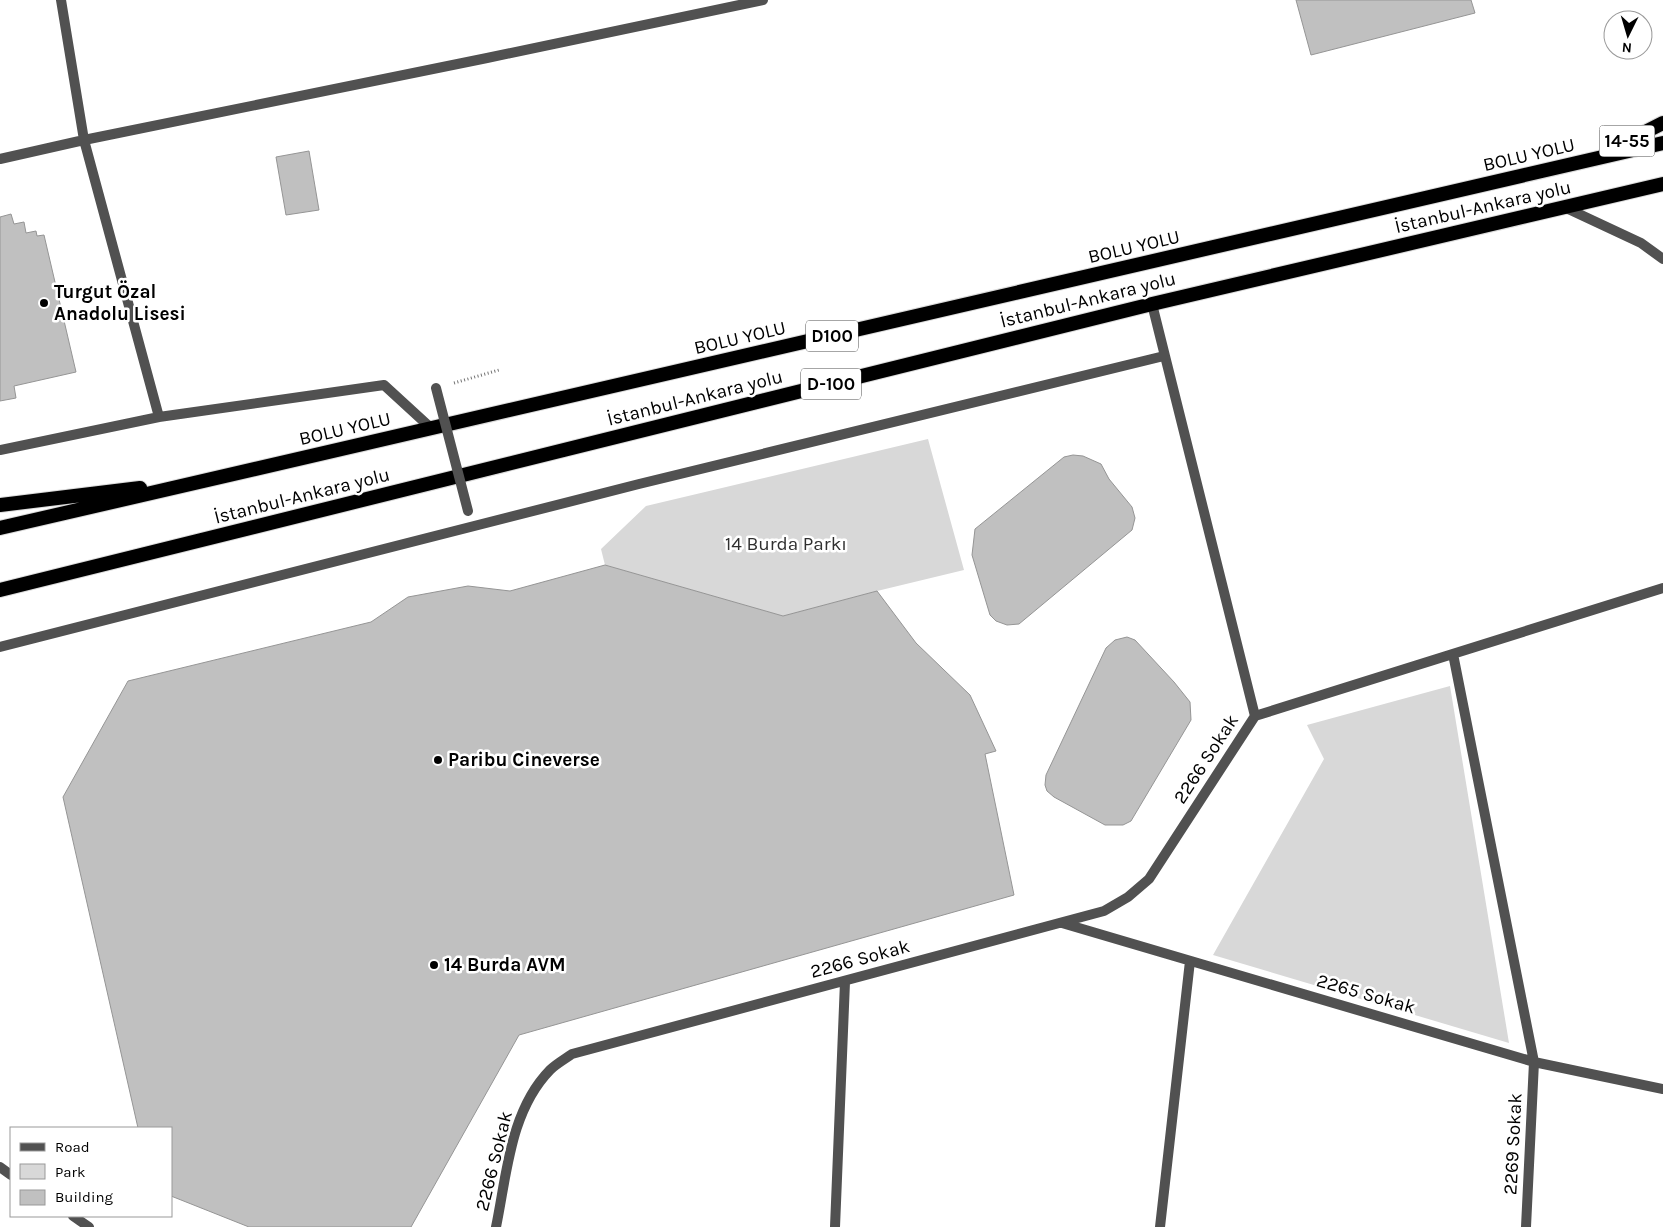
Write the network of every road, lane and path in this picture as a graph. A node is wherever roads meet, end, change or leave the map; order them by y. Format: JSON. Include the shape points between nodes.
{"nodes":[{"id":1,"x":61,"y":0,"type":"edge"},
{"id":2,"x":763,"y":0,"type":"edge"},
{"id":3,"x":1663,"y":123,"type":"edge"},
{"id":4,"x":84,"y":140,"type":"junction"},
{"id":5,"x":1663,"y":143,"type":"edge"},
{"id":6,"x":0,"y":159,"type":"edge"},
{"id":7,"x":1591,"y":160,"type":"junction"},
{"id":8,"x":1663,"y":184,"type":"edge"},
{"id":9,"x":1564,"y":207,"type":"junction"},
{"id":10,"x":1663,"y":259,"type":"edge"},
{"id":11,"x":1152,"y":304,"type":"junction"},
{"id":12,"x":1164,"y":356,"type":"junction"},
{"id":13,"x":499,"y":370,"type":"dead end"},
{"id":14,"x":436,"y":388,"type":"joint"},
{"id":15,"x":159,"y":417,"type":"junction"},
{"id":16,"x":432,"y":429,"type":"junction"},
{"id":17,"x":0,"y":450,"type":"edge"},
{"id":18,"x":208,"y":479,"type":"junction"},
{"id":19,"x":0,"y":504,"type":"edge"},
{"id":20,"x":468,"y":510,"type":"dead end"},
{"id":21,"x":0,"y":528,"type":"edge"},
{"id":22,"x":20,"y":585,"type":"junction"},
{"id":23,"x":1663,"y":588,"type":"edge"},
{"id":24,"x":0,"y":590,"type":"edge"},
{"id":25,"x":0,"y":594,"type":"edge"},
{"id":26,"x":0,"y":647,"type":"edge"},
{"id":27,"x":1453,"y":654,"type":"junction"},
{"id":28,"x":1255,"y":716,"type":"junction"},
{"id":29,"x":1062,"y":923,"type":"junction"},
{"id":30,"x":1190,"y":961,"type":"junction"},
{"id":31,"x":845,"y":982,"type":"junction"},
{"id":32,"x":1534,"y":1062,"type":"junction"},
{"id":33,"x":1663,"y":1089,"type":"edge"},
{"id":34,"x":74,"y":1217,"type":"edge"},
{"id":35,"x":89,"y":1227,"type":"edge"},
{"id":36,"x":496,"y":1227,"type":"edge"},
{"id":37,"x":835,"y":1227,"type":"edge"},
{"id":38,"x":1160,"y":1227,"type":"edge"},
{"id":39,"x":1526,"y":1227,"type":"edge"}],
"edges":[{"from":1,"to":4,"type":"street"},
{"from":2,"to":4,"type":"street"},
{"from":3,"to":7,"type":"highway","number":"14-55"},
{"from":4,"to":6,"type":"street"},
{"from":4,"to":15,"type":"street"},
{"from":5,"to":7,"type":"highway","name":"BOLU YOLU","number":"D100"},
{"from":7,"to":16,"type":"highway","name":"BOLU YOLU","number":"D100"},
{"from":8,"to":9,"type":"highway","name":"İstanbul-Ankara yolu","number":"D-100"},
{"from":9,"to":10,"type":"street","via":[[1641,243]]},
{"from":9,"to":11,"type":"highway","name":"İstanbul-Ankara yolu","number":"D-100"},
{"from":11,"to":12,"type":"street"},
{"from":11,"to":22,"type":"highway","name":"İstanbul-Ankara yolu","number":"D-100"},
{"from":12,"to":26,"type":"street","via":[[602,493]]},
{"from":12,"to":28,"type":"street"},
{"from":13,"to":14,"type":"path"},
{"from":14,"to":20,"type":"street","bridge":true},
{"from":15,"to":16,"type":"street","via":[[384,385]]},
{"from":15,"to":17,"type":"street"},
{"from":16,"to":18,"type":"highway","name":"BOLU YOLU","number":"D100"},
{"from":18,"to":19,"type":"highway"},
{"from":18,"to":21,"type":"highway","name":"BOLU YOLU","number":"D100"},
{"from":22,"to":24,"type":"highway","name":"İstanbul-Ankara yolu","number":"D-100"},
{"from":22,"to":25,"type":"highway"},
{"from":23,"to":27,"type":"street"},
{"from":27,"to":28,"type":"street"},
{"from":27,"to":32,"type":"street","name":"2269 Sokak"},
{"from":28,"to":29,"type":"street","name":"2266 Sokak","via":[[1149,879],[1104,911]]},
{"from":29,"to":30,"type":"street","name":"2265 Sokak"},
{"from":29,"to":31,"type":"street","name":"2266 Sokak"},
{"from":30,"to":32,"type":"street","name":"2265 Sokak"},
{"from":30,"to":38,"type":"street"},
{"from":31,"to":36,"type":"street","name":"2266 Sokak","via":[[572,1054],[551,1069],[533,1092],[521,1116]]},
{"from":31,"to":37,"type":"street"},
{"from":32,"to":33,"type":"street","name":"2265 Sokak"},
{"from":32,"to":39,"type":"street","name":"2269 Sokak"},
{"from":34,"to":35,"type":"street"}]}
